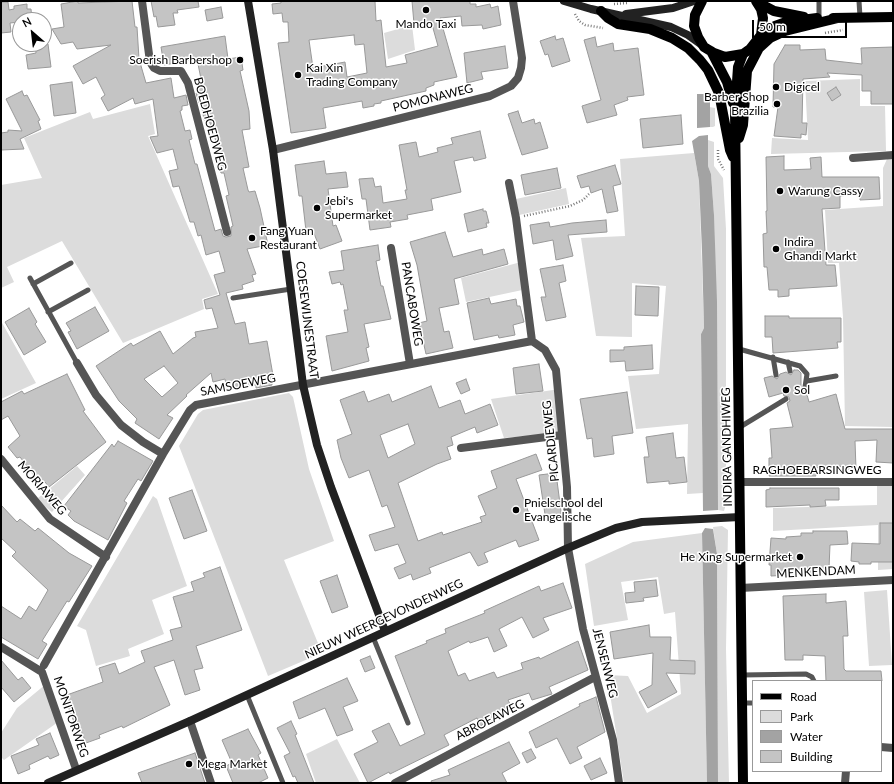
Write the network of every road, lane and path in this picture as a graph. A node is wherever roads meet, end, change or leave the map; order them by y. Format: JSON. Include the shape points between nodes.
{"nodes":[{"id":1,"x":142,"y":1,"type":"edge"},
{"id":2,"x":248,"y":1,"type":"edge"},
{"id":3,"x":513,"y":1,"type":"edge"},
{"id":4,"x":694,"y":1,"type":"edge"},
{"id":5,"x":702,"y":1,"type":"edge"},
{"id":6,"x":757,"y":1,"type":"edge"},
{"id":7,"x":819,"y":1,"type":"edge"},
{"id":8,"x":859,"y":1,"type":"edge"},
{"id":9,"x":567,"y":2,"type":"edge"},
{"id":10,"x":601,"y":12,"type":"junction"},
{"id":11,"x":617,"y":14,"type":"junction"},
{"id":12,"x":860,"y":17,"type":"junction"},
{"id":13,"x":893,"y":17,"type":"edge"},
{"id":14,"x":815,"y":18,"type":"junction"},
{"id":15,"x":838,"y":18,"type":"junction"},
{"id":16,"x":606,"y":28,"type":"dead end"},
{"id":17,"x":844,"y":29,"type":"dead end"},
{"id":18,"x":824,"y":34,"type":"dead end"},
{"id":19,"x":761,"y":35,"type":"junction"},
{"id":20,"x":708,"y":49,"type":"junction"},
{"id":21,"x":743,"y":54,"type":"junction"},
{"id":22,"x":736,"y":111,"type":"junction"},
{"id":23,"x":718,"y":143,"type":"dead end"},
{"id":24,"x":736,"y":146,"type":"junction"},
{"id":25,"x":273,"y":150,"type":"junction"},
{"id":26,"x":893,"y":155,"type":"edge"},
{"id":27,"x":853,"y":158,"type":"dead end"},
{"id":28,"x":736,"y":164,"type":"junction"},
{"id":29,"x":725,"y":173,"type":"dead end"},
{"id":30,"x":509,"y":183,"type":"dead end"},
{"id":31,"x":589,"y":194,"type":"dead end"},
{"id":32,"x":516,"y":218,"type":"junction"},
{"id":33,"x":227,"y":232,"type":"dead end"},
{"id":34,"x":391,"y":248,"type":"dead end"},
{"id":35,"x":71,"y":263,"type":"dead end"},
{"id":36,"x":30,"y":278,"type":"dead end"},
{"id":37,"x":33,"y":284,"type":"junction"},
{"id":38,"x":291,"y":289,"type":"junction"},
{"id":39,"x":88,"y":290,"type":"dead end"},
{"id":40,"x":233,"y":298,"type":"dead end"},
{"id":41,"x":48,"y":312,"type":"junction"},
{"id":42,"x":532,"y":341,"type":"junction"},
{"id":43,"x":739,"y":349,"type":"junction"},
{"id":44,"x":772,"y":357,"type":"junction"},
{"id":45,"x":788,"y":362,"type":"junction"},
{"id":46,"x":77,"y":363,"type":"joint"},
{"id":47,"x":410,"y":364,"type":"junction"},
{"id":48,"x":790,"y":371,"type":"dead end"},
{"id":49,"x":776,"y":375,"type":"dead end"},
{"id":50,"x":836,"y":376,"type":"dead end"},
{"id":51,"x":807,"y":381,"type":"junction"},
{"id":52,"x":303,"y":384,"type":"junction"},
{"id":53,"x":805,"y":387,"type":"dead end"},
{"id":54,"x":781,"y":394,"type":"dead end"},
{"id":55,"x":740,"y":427,"type":"junction"},
{"id":56,"x":562,"y":435,"type":"junction"},
{"id":57,"x":460,"y":448,"type":"dead end"},
{"id":58,"x":163,"y":454,"type":"junction"},
{"id":59,"x":1,"y":458,"type":"edge"},
{"id":60,"x":740,"y":482,"type":"junction"},
{"id":61,"x":893,"y":482,"type":"edge"},
{"id":62,"x":740,"y":517,"type":"junction"},
{"id":63,"x":568,"y":548,"type":"junction"},
{"id":64,"x":106,"y":557,"type":"junction"},
{"id":65,"x":893,"y":580,"type":"edge"},
{"id":66,"x":740,"y":588,"type":"junction"},
{"id":67,"x":385,"y":631,"type":"junction"},
{"id":68,"x":373,"y":637,"type":"junction"},
{"id":69,"x":1,"y":647,"type":"edge"},
{"id":70,"x":44,"y":665,"type":"dead end"},
{"id":71,"x":742,"y":675,"type":"junction"},
{"id":72,"x":595,"y":678,"type":"junction"},
{"id":73,"x":814,"y":680,"type":"edge"},
{"id":74,"x":247,"y":695,"type":"junction"},
{"id":75,"x":752,"y":702,"type":"edge"},
{"id":76,"x":742,"y":703,"type":"junction"},
{"id":77,"x":190,"y":722,"type":"junction"},
{"id":78,"x":408,"y":723,"type":"dead end"},
{"id":79,"x":882,"y":747,"type":"edge"},
{"id":80,"x":893,"y":748,"type":"edge"},
{"id":81,"x":76,"y":769,"type":"junction"},
{"id":82,"x":846,"y":772,"type":"edge"},
{"id":83,"x":48,"y":783,"type":"edge"},
{"id":84,"x":211,"y":783,"type":"edge"},
{"id":85,"x":283,"y":783,"type":"edge"},
{"id":86,"x":395,"y":783,"type":"edge"},
{"id":87,"x":619,"y":783,"type":"edge"},
{"id":88,"x":744,"y":783,"type":"edge"},
{"id":89,"x":845,"y":783,"type":"edge"}],
"edges":[{"from":1,"to":33,"type":"street","name":"BOEDHOEDWEG","via":[[150,62],[160,71],[181,71],[188,83]]},
{"from":2,"to":25,"type":"street","name":"COESEWIJNESTRAAT"},
{"from":3,"to":25,"type":"street","name":"POMONAWEG","via":[[522,63],[518,78],[511,86],[490,96]]},
{"from":4,"to":11,"type":"street","via":[[653,12]]},
{"from":5,"to":20,"type":"main road","name":"INDIRA GANDHIWEG","via":[[695,14],[694,26],[698,37]]},
{"from":6,"to":14,"type":"main road","via":[[774,11]]},
{"from":6,"to":19,"type":"main road","via":[[763,18]]},
{"from":7,"to":14,"type":"lane"},
{"from":8,"to":12,"type":"lane"},
{"from":9,"to":10,"type":"street"},
{"from":9,"to":16,"type":"path","via":[[579,21],[585,25]]},
{"from":10,"to":11,"type":"street"},
{"from":10,"to":28,"type":"main road","via":[[618,24],[650,29],[672,38],[688,48],[700,60],[719,93],[730,150]]},
{"from":11,"to":20,"type":"street","via":[[671,27]]},
{"from":12,"to":13,"type":"main road"},
{"from":12,"to":15,"type":"main road"},
{"from":14,"to":15,"type":"main road"},
{"from":14,"to":19,"type":"main road","via":[[786,22]]},
{"from":15,"to":24,"type":"main road","via":[[785,31],[770,38],[759,48],[747,70],[743,125]]},
{"from":17,"to":18,"type":"path"},
{"from":19,"to":21,"type":"main road"},
{"from":20,"to":21,"type":"main road","via":[[725,57]]},
{"from":20,"to":22,"type":"main road","name":"INDIRA GANDHIWEG","via":[[727,82]]},
{"from":21,"to":22,"type":"main road","name":"INDIRA GANDHIWEG","via":[[738,67]]},
{"from":22,"to":24,"type":"main road","name":"INDIRA GANDHIWEG"},
{"from":23,"to":29,"type":"path","via":[[718,159]]},
{"from":24,"to":28,"type":"main road","name":"INDIRA GANDHIWEG"},
{"from":25,"to":38,"type":"street","name":"COESEWIJNESTRAAT"},
{"from":26,"to":27,"type":"street"},
{"from":28,"to":43,"type":"main road","name":"INDIRA GANDHIWEG"},
{"from":30,"to":32,"type":"street"},
{"from":31,"to":32,"type":"path","via":[[570,206]]},
{"from":32,"to":42,"type":"street"},
{"from":34,"to":47,"type":"street","name":"PANCABOWEG"},
{"from":35,"to":37,"type":"lane"},
{"from":36,"to":37,"type":"lane"},
{"from":37,"to":41,"type":"lane"},
{"from":38,"to":40,"type":"lane"},
{"from":38,"to":52,"type":"street","name":"COESEWIJNESTRAAT"},
{"from":39,"to":41,"type":"lane"},
{"from":41,"to":46,"type":"lane"},
{"from":42,"to":47,"type":"street","name":"SAMSOEWEG"},
{"from":42,"to":56,"type":"street","name":"PICARDIEWEG","via":[[545,350],[556,370]]},
{"from":43,"to":44,"type":"lane"},
{"from":43,"to":55,"type":"main road","name":"INDIRA GANDHIWEG"},
{"from":44,"to":45,"type":"lane"},
{"from":44,"to":49,"type":"lane"},
{"from":45,"to":48,"type":"lane"},
{"from":45,"to":51,"type":"lane","via":[[804,369]]},
{"from":46,"to":58,"type":"street","via":[[96,395],[121,425]]},
{"from":47,"to":52,"type":"street","name":"SAMSOEWEG"},
{"from":50,"to":51,"type":"lane"},
{"from":51,"to":53,"type":"lane"},
{"from":52,"to":58,"type":"street","name":"SAMSOEWEG","via":[[196,405],[190,410]]},
{"from":52,"to":67,"type":"street","name":"COESEWIJNESTRAAT","via":[[317,445]]},
{"from":54,"to":55,"type":"lane","via":[[784,400]]},
{"from":55,"to":60,"type":"main road","name":"INDIRA GANDHIWEG"},
{"from":56,"to":57,"type":"street"},
{"from":56,"to":63,"type":"street","name":"PICARDIEWEG","via":[[568,487]]},
{"from":58,"to":64,"type":"street","name":"SAMSOEWEG"},
{"from":59,"to":64,"type":"street","name":"MORIAWEG","via":[[50,519]]},
{"from":60,"to":61,"type":"street","name":"RAGHOEBARSINGWEG"},
{"from":60,"to":62,"type":"main road","name":"INDIRA GANDHIWEG"},
{"from":62,"to":63,"type":"street","name":"NIEUW WEERGEVONDENWEG","via":[[634,524],[616,528]]},
{"from":62,"to":66,"type":"main road","name":"INDIRA GANDHIWEG"},
{"from":63,"to":67,"type":"street","name":"NIEUW WEERGEVONDENWEG"},
{"from":63,"to":72,"type":"street","name":"JENSENWEG"},
{"from":64,"to":70,"type":"street","name":"SAMSOEWEG"},
{"from":65,"to":66,"type":"street","name":"MENKENDAM"},
{"from":66,"to":71,"type":"main road","name":"INDIRA GANDHIWEG"},
{"from":67,"to":68,"type":"street","name":"NIEUW WEERGEVONDENWEG"},
{"from":68,"to":74,"type":"street","name":"NIEUW WEERGEVONDENWEG"},
{"from":68,"to":78,"type":"lane"},
{"from":69,"to":81,"type":"street","name":"MONITORWEG","via":[[42,672]]},
{"from":71,"to":73,"type":"lane","via":[[806,674]]},
{"from":71,"to":76,"type":"main road","name":"INDIRA GANDHIWEG"},
{"from":72,"to":86,"type":"street","name":"ABROEAWEG"},
{"from":72,"to":87,"type":"street","name":"JENSENWEG","via":[[613,740]]},
{"from":74,"to":77,"type":"street","name":"NIEUW WEERGEVONDENWEG"},
{"from":74,"to":85,"type":"lane"},
{"from":75,"to":76,"type":"lane"},
{"from":76,"to":88,"type":"main road","name":"INDIRA GANDHIWEG"},
{"from":77,"to":81,"type":"street","name":"NIEUW WEERGEVONDENWEG"},
{"from":77,"to":84,"type":"street"},
{"from":79,"to":80,"type":"street"},
{"from":81,"to":83,"type":"street","name":"NIEUW WEERGEVONDENWEG"},
{"from":82,"to":89,"type":"street"}]}
